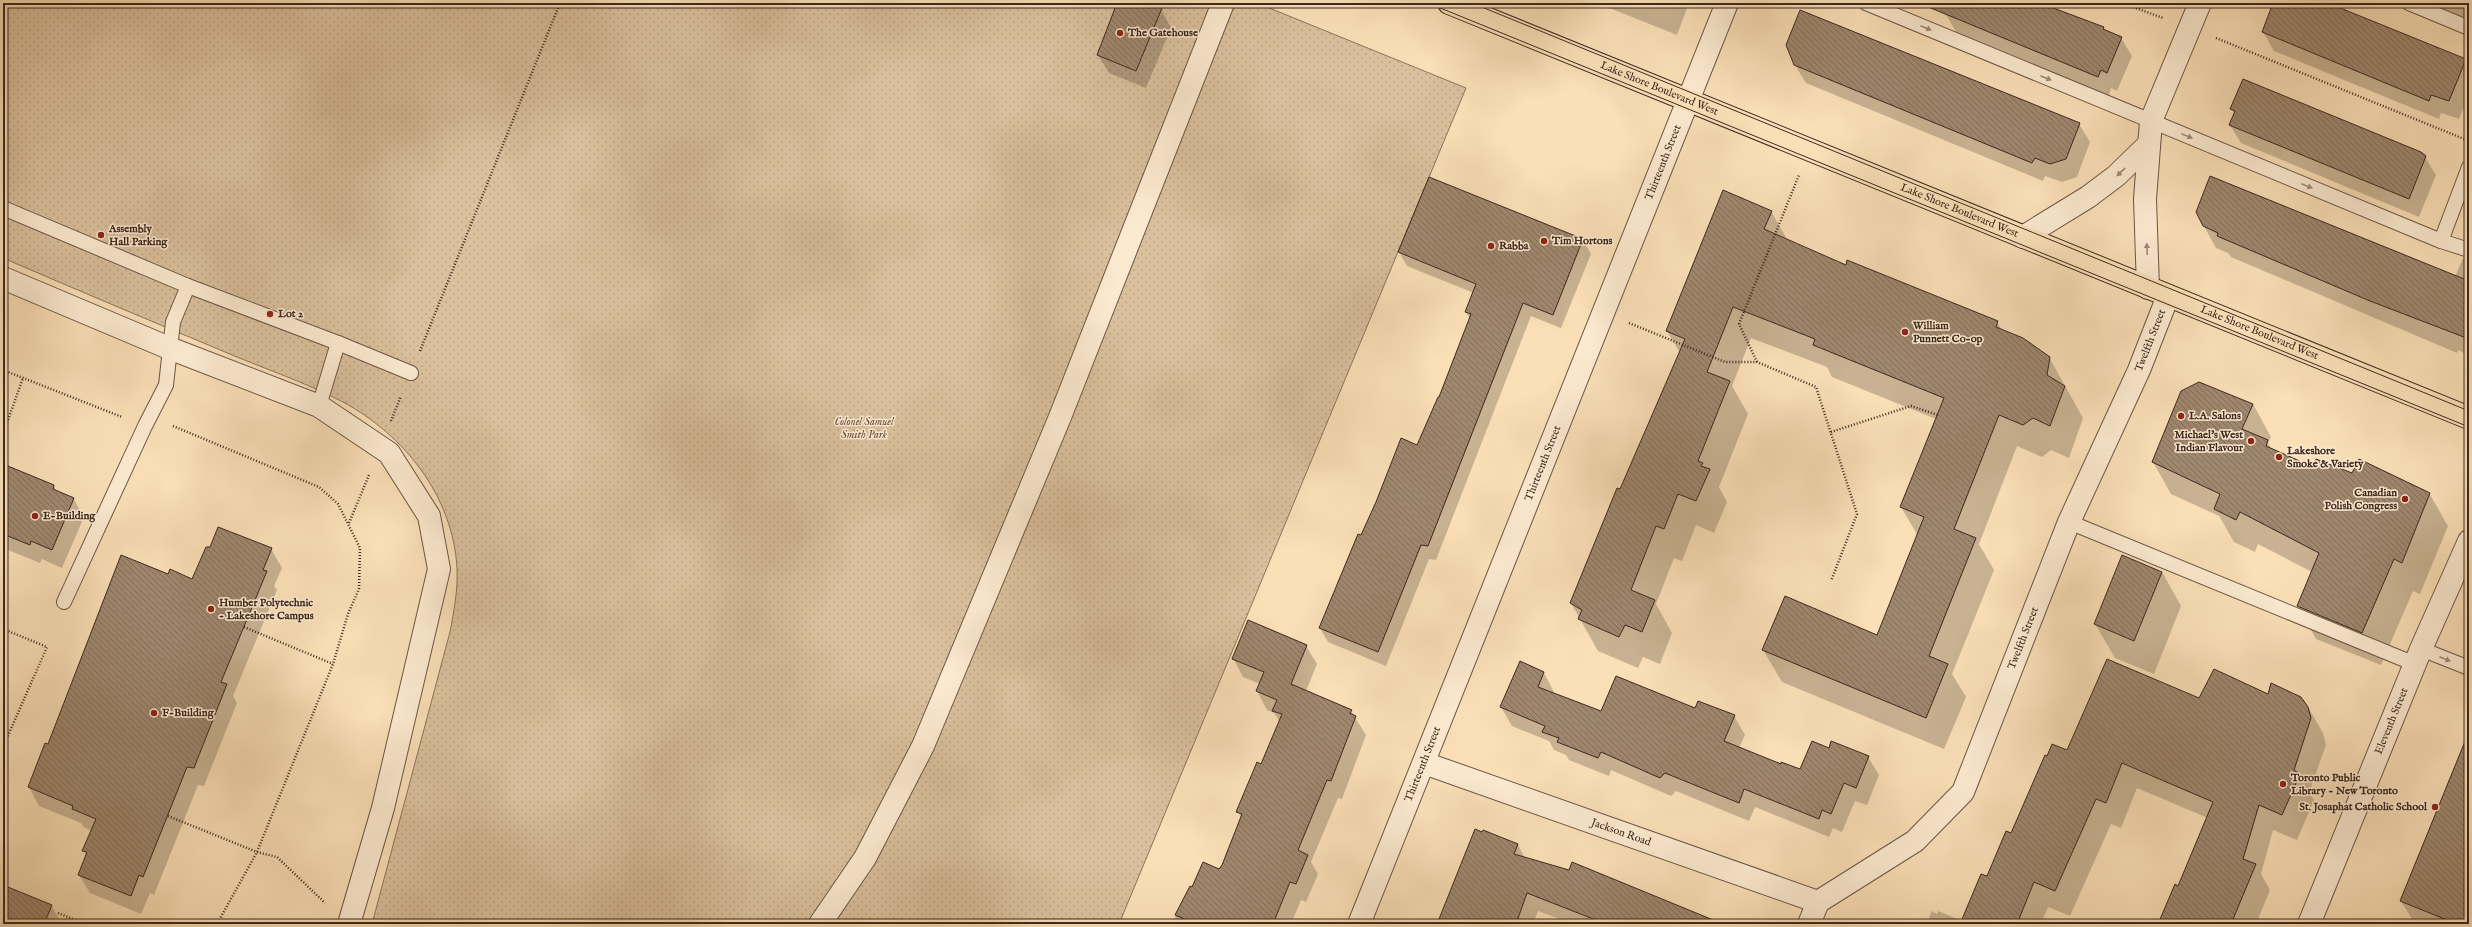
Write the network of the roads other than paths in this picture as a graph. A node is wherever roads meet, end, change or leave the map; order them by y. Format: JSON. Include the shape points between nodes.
{"nodes":[{"id":1,"x":1223,"y":3,"type":"edge"},
{"id":2,"x":1449,"y":3,"type":"edge"},
{"id":3,"x":1726,"y":3,"type":"edge"},
{"id":4,"x":1866,"y":3,"type":"edge"},
{"id":5,"x":2200,"y":3,"type":"edge"},
{"id":6,"x":2409,"y":3,"type":"edge"},
{"id":7,"x":1892,"y":8,"type":"edge"},
{"id":8,"x":2469,"y":28,"type":"edge"},
{"id":9,"x":1687,"y":100,"type":"junction"},
{"id":10,"x":2151,"y":121,"type":"junction"},
{"id":11,"x":2148,"y":144,"type":"junction"},
{"id":12,"x":2469,"y":166,"type":"edge"},
{"id":13,"x":3,"y":208,"type":"edge"},
{"id":14,"x":2023,"y":237,"type":"junction"},
{"id":15,"x":2441,"y":241,"type":"junction"},
{"id":16,"x":2469,"y":250,"type":"edge"},
{"id":17,"x":3,"y":278,"type":"edge"},
{"id":18,"x":188,"y":286,"type":"junction"},
{"id":19,"x":2158,"y":292,"type":"junction"},
{"id":20,"x":338,"y":343,"type":"junction"},
{"id":21,"x":169,"y":348,"type":"junction"},
{"id":22,"x":411,"y":373,"type":"road end"},
{"id":23,"x":319,"y":406,"type":"junction"},
{"id":24,"x":2469,"y":418,"type":"edge"},
{"id":25,"x":2069,"y":522,"type":"junction"},
{"id":26,"x":2469,"y":541,"type":"edge"},
{"id":27,"x":64,"y":602,"type":"dead end"},
{"id":28,"x":2418,"y":657,"type":"junction"},
{"id":29,"x":2469,"y":668,"type":"edge"},
{"id":30,"x":1424,"y":763,"type":"junction"},
{"id":31,"x":1818,"y":902,"type":"junction"},
{"id":32,"x":349,"y":924,"type":"edge"},
{"id":33,"x":820,"y":924,"type":"edge"},
{"id":34,"x":1359,"y":924,"type":"edge"},
{"id":35,"x":1809,"y":924,"type":"edge"},
{"id":36,"x":2309,"y":924,"type":"edge"}],
"edges":[{"from":1,"to":33,"type":"street","via":[[1060,417],[923,746],[865,858]]},
{"from":2,"to":9,"type":"main road","name":"Lake Shore Boulevard West"},
{"from":3,"to":9,"type":"street","name":"Thirteenth Street"},
{"from":4,"to":7,"type":"lane"},
{"from":5,"to":10,"type":"street","name":"Twelfth Street"},
{"from":6,"to":8,"type":"lane"},
{"from":7,"to":10,"type":"lane","one_way":true},
{"from":9,"to":14,"type":"main road","name":"Lake Shore Boulevard West"},
{"from":9,"to":30,"type":"street","name":"Thirteenth Street"},
{"from":10,"to":11,"type":"street","name":"Twelfth Street"},
{"from":10,"to":15,"type":"lane","one_way":true},
{"from":11,"to":14,"type":"street","one_way":true,"via":[[2116,176],[2088,197]]},
{"from":19,"to":11,"type":"street","name":"Twelfth Street","one_way":true,"via":[[2145,199]]},
{"from":12,"to":15,"type":"lane"},
{"from":13,"to":18,"type":"lane"},
{"from":14,"to":19,"type":"main road","name":"Lake Shore Boulevard West"},
{"from":15,"to":16,"type":"lane"},
{"from":17,"to":21,"type":"street"},
{"from":18,"to":20,"type":"lane"},
{"from":18,"to":21,"type":"lane","via":[[173,322]]},
{"from":19,"to":24,"type":"main road","name":"Lake Shore Boulevard West"},
{"from":19,"to":25,"type":"street","name":"Twelfth Street","via":[[2139,370]]},
{"from":20,"to":22,"type":"lane"},
{"from":20,"to":23,"type":"lane"},
{"from":21,"to":23,"type":"street"},
{"from":21,"to":27,"type":"lane","via":[[166,385]]},
{"from":23,"to":32,"type":"street","via":[[389,453],[429,516],[439,569],[383,808]]},
{"from":25,"to":28,"type":"lane"},
{"from":25,"to":31,"type":"street","name":"Twelfth Street","via":[[1963,792],[1915,841]]},
{"from":26,"to":28,"type":"street","name":"Eleventh Street"},
{"from":28,"to":29,"type":"lane","one_way":true},
{"from":28,"to":36,"type":"street","name":"Eleventh Street"},
{"from":30,"to":31,"type":"street","name":"Jackson Road"},
{"from":30,"to":34,"type":"street","name":"Thirteenth Street"},
{"from":31,"to":35,"type":"street"}]}
